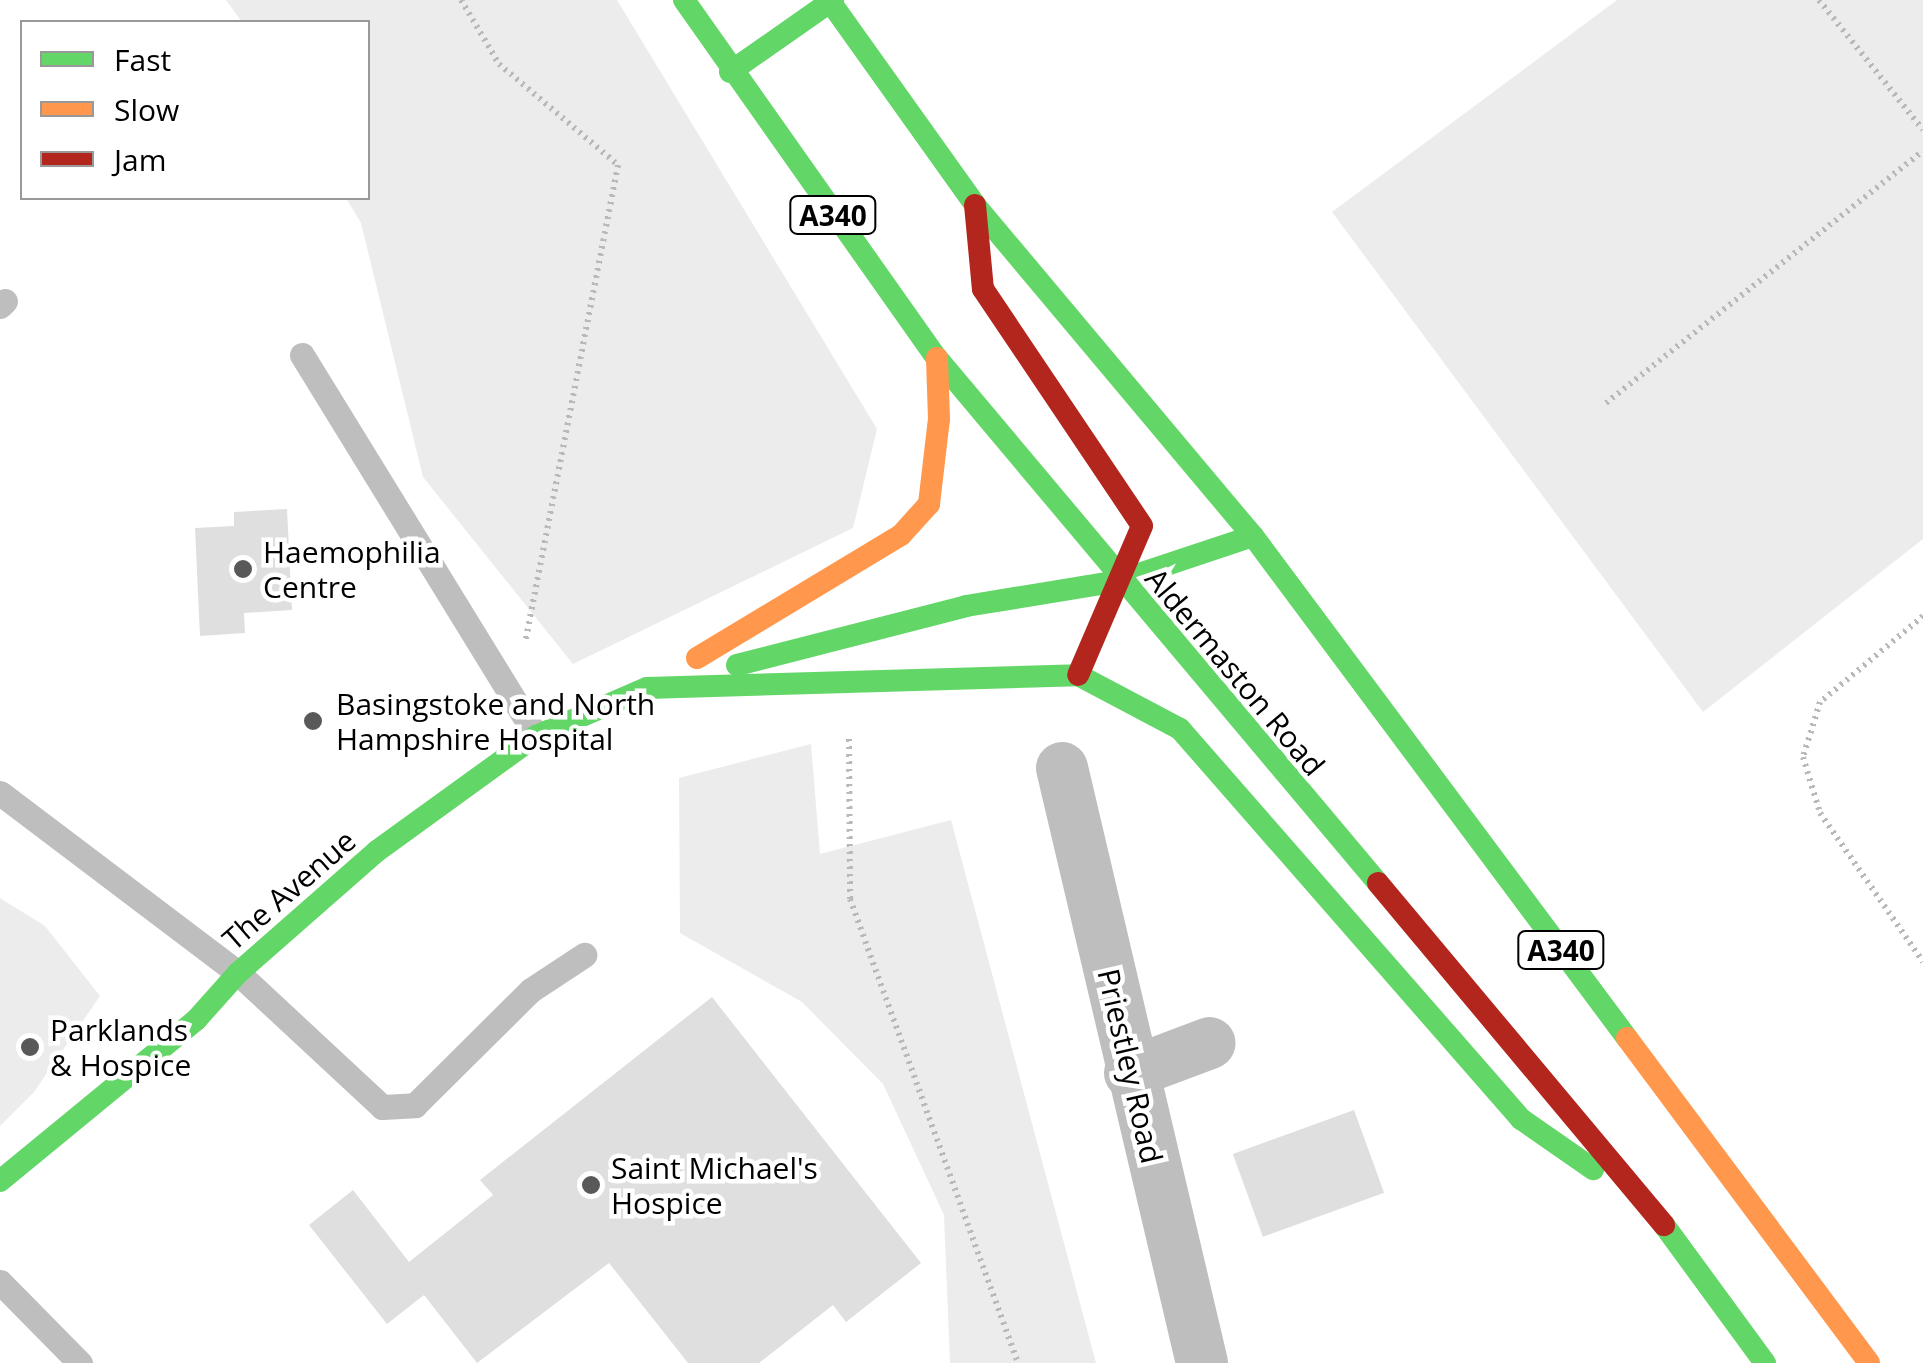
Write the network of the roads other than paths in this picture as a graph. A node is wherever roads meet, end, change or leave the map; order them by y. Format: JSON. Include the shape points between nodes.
{"nodes":[{"id":1,"x":684,"y":0,"type":"edge"},
{"id":2,"x":831,"y":1,"type":"edge"},
{"id":3,"x":730,"y":72,"type":"junction"},
{"id":4,"x":975,"y":205,"type":"junction"},
{"id":5,"x":302,"y":355,"type":"dead end"},
{"id":6,"x":937,"y":358,"type":"junction"},
{"id":7,"x":1253,"y":536,"type":"junction"},
{"id":8,"x":1118,"y":581,"type":"junction"},
{"id":9,"x":1078,"y":675,"type":"junction"},
{"id":10,"x":647,"y":688,"type":"junction"},
{"id":11,"x":536,"y":736,"type":"junction"},
{"id":12,"x":1062,"y":768,"type":"dead end"},
{"id":13,"x":0,"y":793,"type":"edge"},
{"id":14,"x":584,"y":955,"type":"dead end"},
{"id":15,"x":238,"y":973,"type":"junction"},
{"id":16,"x":1210,"y":1043,"type":"dead end"},
{"id":17,"x":1130,"y":1073,"type":"junction"},
{"id":18,"x":0,"y":1181,"type":"edge"},
{"id":19,"x":1654,"y":1211,"type":"junction"},
{"id":20,"x":0,"y":1282,"type":"edge"},
{"id":21,"x":80,"y":1363,"type":"edge"},
{"id":22,"x":1202,"y":1363,"type":"edge"},
{"id":23,"x":1765,"y":1363,"type":"edge"},
{"id":24,"x":1870,"y":1363,"type":"edge"}],
"edges":[{"from":1,"to":3,"type":"main road","name":"Aldermaston Road","number":"A340"},
{"from":2,"to":3,"type":"main road"},
{"from":2,"to":4,"type":"main road","number":"A340"},
{"from":3,"to":6,"type":"main road","name":"Aldermaston Road","number":"A340"},
{"from":4,"to":7,"type":"main road","number":"A340"},
{"from":4,"to":8,"type":"main road","via":[[983,289],[1142,526]]},
{"from":5,"to":11,"type":"lane"},
{"from":6,"to":8,"type":"main road","name":"Aldermaston Road","number":"A340"},
{"from":6,"to":10,"type":"main road","via":[[939,419],[929,504],[901,534]]},
{"from":7,"to":8,"type":"main road"},
{"from":7,"to":24,"type":"main road","number":"A340"},
{"from":8,"to":9,"type":"main road"},
{"from":8,"to":10,"type":"main road","via":[[966,606]]},
{"from":8,"to":19,"type":"main road","name":"Aldermaston Road","number":"A340"},
{"from":9,"to":10,"type":"main road"},
{"from":9,"to":19,"type":"main road","number":"A340","via":[[1180,729],[1520,1119]]},
{"from":10,"to":11,"type":"main road","name":"The Avenue"},
{"from":11,"to":15,"type":"main road","name":"The Avenue","via":[[378,852]]},
{"from":12,"to":17,"type":"street","name":"Priestley Road"},
{"from":13,"to":15,"type":"lane"},
{"from":14,"to":15,"type":"lane","via":[[531,990],[424,1098],[398,1106],[382,1106]]},
{"from":15,"to":18,"type":"main road","name":"The Avenue","via":[[196,1020]]},
{"from":16,"to":17,"type":"street"},
{"from":17,"to":22,"type":"street","name":"Priestley Road"},
{"from":19,"to":23,"type":"main road","name":"Aldermaston Road","number":"A340"},
{"from":20,"to":21,"type":"lane"}]}
